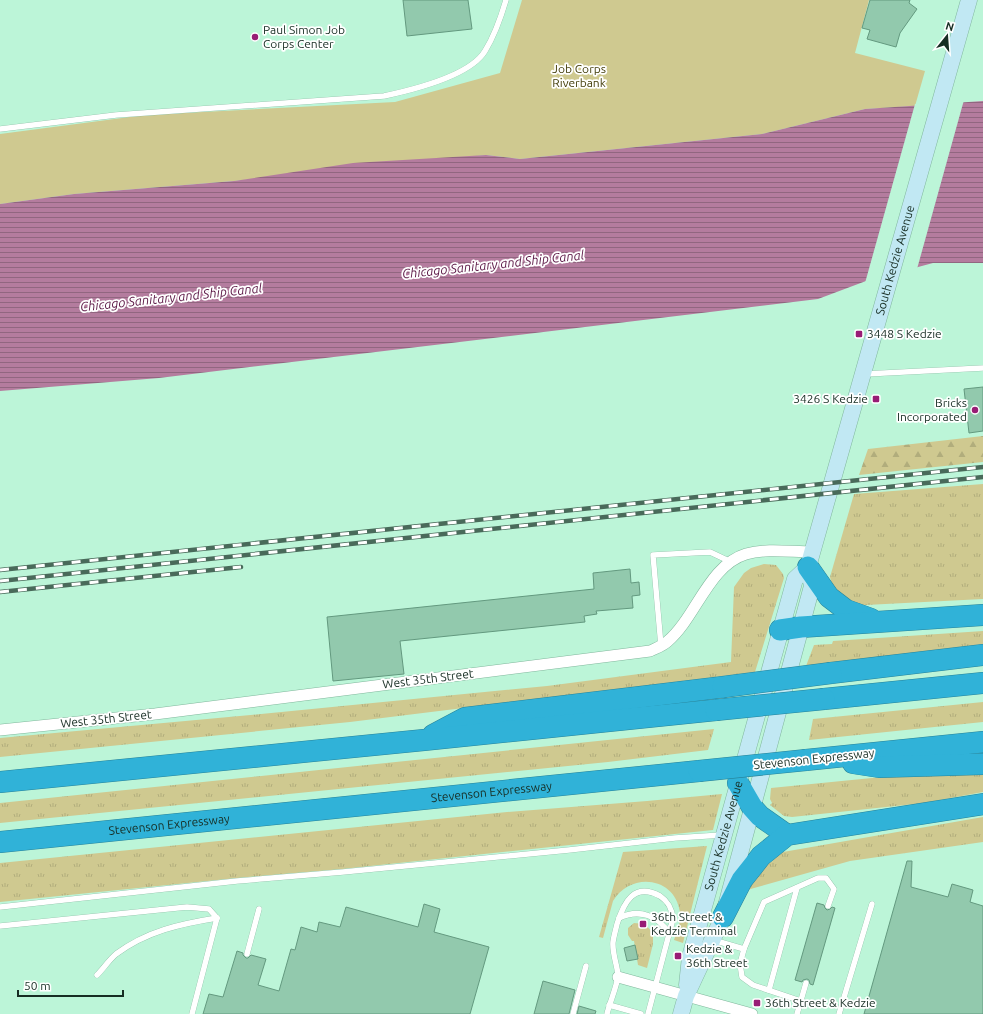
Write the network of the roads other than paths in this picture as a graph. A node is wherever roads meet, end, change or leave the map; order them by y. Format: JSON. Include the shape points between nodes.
{"nodes":[{"id":1,"x":506,"y":0,"type":"edge"},
{"id":2,"x":970,"y":0,"type":"edge"},
{"id":3,"x":0,"y":129,"type":"edge"},
{"id":4,"x":983,"y":368,"type":"edge"},
{"id":5,"x":863,"y":374,"type":"junction"},
{"id":6,"x":810,"y":560,"type":"junction"},
{"id":7,"x":730,"y":561,"type":"junction"},
{"id":8,"x":983,"y":615,"type":"edge"},
{"id":9,"x":877,"y":621,"type":"junction"},
{"id":10,"x":801,"y":627,"type":"junction"},
{"id":11,"x":780,"y":630,"type":"junction"},
{"id":12,"x":661,"y":646,"type":"junction"},
{"id":13,"x":983,"y":655,"type":"edge"},
{"id":14,"x":983,"y":683,"type":"edge"},
{"id":15,"x":0,"y":730,"type":"edge"},
{"id":16,"x":424,"y":740,"type":"junction"},
{"id":17,"x":983,"y":742,"type":"edge"},
{"id":18,"x":815,"y":759,"type":"junction"},
{"id":19,"x":983,"y":764,"type":"edge"},
{"id":20,"x":0,"y":782,"type":"edge"},
{"id":21,"x":738,"y":783,"type":"junction"},
{"id":22,"x":983,"y":804,"type":"edge"},
{"id":23,"x":752,"y":807,"type":"junction"},
{"id":24,"x":724,"y":835,"type":"junction"},
{"id":25,"x":787,"y":835,"type":"junction"},
{"id":26,"x":0,"y":842,"type":"edge"},
{"id":27,"x":797,"y":888,"type":"junction"},
{"id":28,"x":872,"y":904,"type":"dead end"},
{"id":29,"x":828,"y":906,"type":"dead end"},
{"id":30,"x":0,"y":907,"type":"edge"},
{"id":31,"x":259,"y":909,"type":"dead end"},
{"id":32,"x":723,"y":917,"type":"junction"},
{"id":33,"x":218,"y":918,"type":"junction"},
{"id":34,"x":619,"y":918,"type":"junction"},
{"id":35,"x":0,"y":926,"type":"edge"},
{"id":36,"x":670,"y":934,"type":"junction"},
{"id":37,"x":712,"y":940,"type":"junction"},
{"id":38,"x":744,"y":949,"type":"junction"},
{"id":39,"x":247,"y":954,"type":"dead end"},
{"id":40,"x":586,"y":966,"type":"dead end"},
{"id":41,"x":97,"y":975,"type":"dead end"},
{"id":42,"x":618,"y":976,"type":"junction"},
{"id":43,"x":806,"y":983,"type":"dead end"},
{"id":44,"x":656,"y":988,"type":"junction"},
{"id":45,"x":769,"y":990,"type":"junction"},
{"id":46,"x":686,"y":996,"type":"junction"},
{"id":47,"x":801,"y":1001,"type":"junction"},
{"id":48,"x":609,"y":1005,"type":"junction"},
{"id":49,"x":192,"y":1014,"type":"edge"},
{"id":50,"x":572,"y":1014,"type":"edge"},
{"id":51,"x":606,"y":1014,"type":"edge"},
{"id":52,"x":641,"y":1014,"type":"edge"},
{"id":53,"x":648,"y":1014,"type":"edge"},
{"id":54,"x":681,"y":1014,"type":"edge"},
{"id":55,"x":752,"y":1014,"type":"edge"},
{"id":56,"x":797,"y":1014,"type":"edge"},
{"id":57,"x":839,"y":1014,"type":"edge"}],
"edges":[{"from":1,"to":3,"type":"lane","via":[[485,52],[450,77],[402,92],[369,98],[116,115]]},
{"from":2,"to":5,"type":"main road","name":"South Kedzie Avenue"},
{"from":4,"to":5,"type":"lane"},
{"from":5,"to":6,"type":"main road","name":"South Kedzie Avenue"},
{"from":6,"to":7,"type":"street","name":"West 35th Street","via":[[763,551],[745,554]]},
{"from":6,"to":9,"type":"highway","via":[[829,597],[846,610]]},
{"from":6,"to":10,"type":"main road","name":"South Kedzie Avenue","via":[[812,586]]},
{"from":6,"to":11,"type":"main road","name":"South Kedzie Avenue","via":[[795,578]]},
{"from":7,"to":12,"type":"street","name":"West 35th Street","via":[[719,572],[680,629]]},
{"from":7,"to":12,"type":"lane","via":[[710,552],[653,555]]},
{"from":8,"to":9,"type":"highway"},
{"from":9,"to":10,"type":"highway"},
{"from":10,"to":11,"type":"highway"},
{"from":10,"to":23,"type":"main road","name":"South Kedzie Avenue"},
{"from":11,"to":21,"type":"main road","name":"South Kedzie Avenue"},
{"from":12,"to":15,"type":"street","name":"West 35th Street","via":[[650,651],[155,714]]},
{"from":13,"to":16,"type":"highway","bridge":true,"via":[[465,718]]},
{"from":14,"to":16,"type":"highway","bridge":true},
{"from":16,"to":20,"type":"highway"},
{"from":17,"to":18,"type":"highway","name":"Stevenson Expressway"},
{"from":18,"to":19,"type":"highway","via":[[879,767]]},
{"from":18,"to":26,"type":"highway","name":"Stevenson Expressway","bridge":true},
{"from":21,"to":23,"type":"highway"},
{"from":21,"to":24,"type":"main road","name":"South Kedzie Avenue"},
{"from":22,"to":25,"type":"highway"},
{"from":23,"to":25,"type":"highway","via":[[760,816]]},
{"from":23,"to":32,"type":"main road","name":"South Kedzie Avenue"},
{"from":24,"to":30,"type":"lane","via":[[229,882]]},
{"from":24,"to":46,"type":"main road","name":"South Kedzie Avenue","via":[[690,957]]},
{"from":25,"to":32,"type":"highway","via":[[761,856],[742,880]]},
{"from":27,"to":29,"type":"lane","via":[[818,878],[826,878],[834,889]]},
{"from":27,"to":38,"type":"lane","via":[[764,902]]},
{"from":27,"to":45,"type":"lane"},
{"from":28,"to":57,"type":"lane"},
{"from":31,"to":39,"type":"lane"},
{"from":32,"to":37,"type":"main road","name":"South Kedzie Avenue"},
{"from":33,"to":35,"type":"lane","via":[[209,909],[187,907]]},
{"from":33,"to":41,"type":"lane","via":[[170,927],[144,936],[115,955]]},
{"from":33,"to":49,"type":"lane"},
{"from":34,"to":36,"type":"lane","via":[[628,914],[642,914],[664,924]]},
{"from":34,"to":36,"type":"lane","via":[[630,897],[640,892],[652,892],[670,905],[673,919]]},
{"from":34,"to":42,"type":"lane","via":[[613,942]]},
{"from":36,"to":44,"type":"lane"},
{"from":37,"to":38,"type":"lane"},
{"from":37,"to":46,"type":"main road","name":"South Kedzie Avenue"},
{"from":38,"to":45,"type":"lane","via":[[740,964],[742,977],[753,985]]},
{"from":40,"to":50,"type":"lane"},
{"from":42,"to":44,"type":"street"},
{"from":42,"to":48,"type":"lane"},
{"from":43,"to":47,"type":"lane"},
{"from":44,"to":46,"type":"street"},
{"from":44,"to":53,"type":"lane"},
{"from":45,"to":47,"type":"lane"},
{"from":46,"to":54,"type":"main road","name":"South Kedzie Avenue"},
{"from":46,"to":55,"type":"street"},
{"from":47,"to":56,"type":"lane"},
{"from":48,"to":51,"type":"lane"},
{"from":48,"to":52,"type":"lane"}]}
